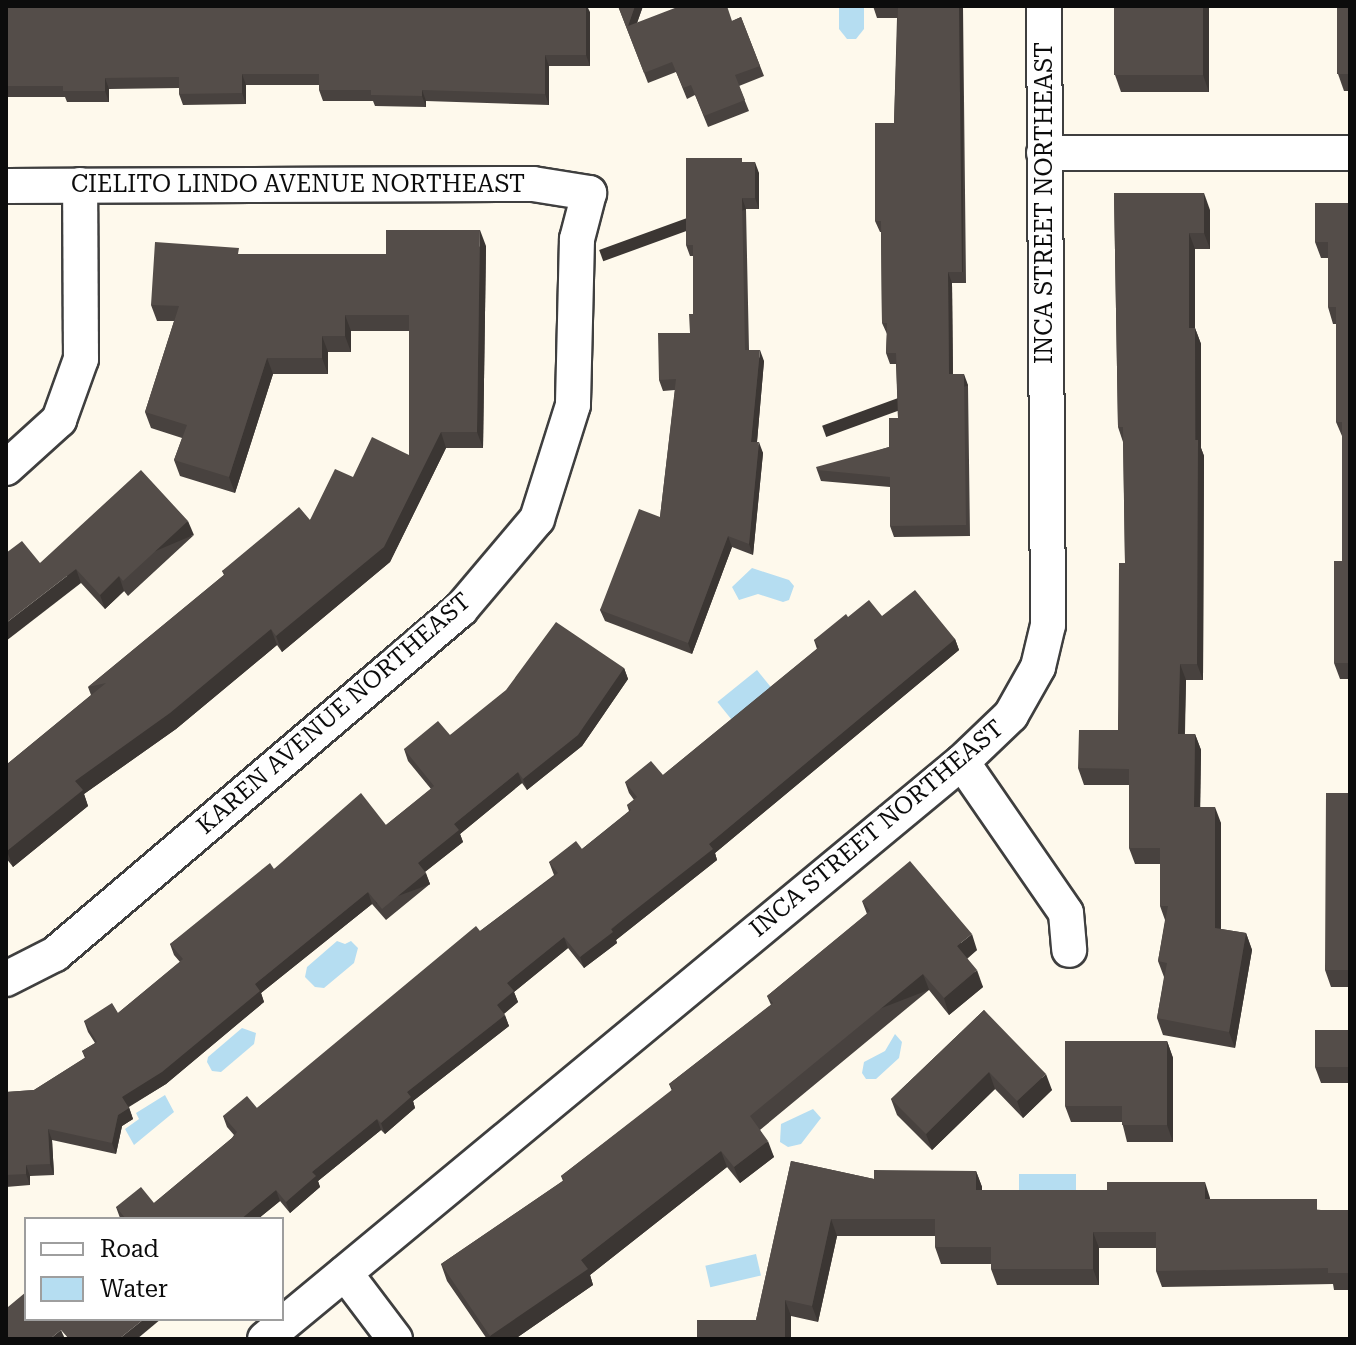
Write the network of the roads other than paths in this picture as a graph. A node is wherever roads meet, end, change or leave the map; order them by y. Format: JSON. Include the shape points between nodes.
{"nodes":[{"id":1,"x":1044,"y":6,"type":"edge"},
{"id":2,"x":1044,"y":153,"type":"junction"},
{"id":3,"x":1350,"y":153,"type":"edge"},
{"id":4,"x":80,"y":185,"type":"junction"},
{"id":5,"x":6,"y":186,"type":"edge"},
{"id":6,"x":589,"y":193,"type":"joint"},
{"id":7,"x":6,"y":468,"type":"edge"},
{"id":8,"x":962,"y":762,"type":"junction"},
{"id":9,"x":1069,"y":950,"type":"dead end"},
{"id":10,"x":6,"y":979,"type":"edge"},
{"id":11,"x":345,"y":1273,"type":"junction"},
{"id":12,"x":265,"y":1339,"type":"edge"},
{"id":13,"x":395,"y":1339,"type":"edge"}],
"edges":[{"from":1,"to":2,"type":"street","name":"INCA STREET NORTHEAST"},
{"from":2,"to":3,"type":"street"},
{"from":2,"to":8,"type":"street","name":"INCA STREET NORTHEAST","via":[[1048,625],[1038,667],[1011,715]]},
{"from":4,"to":5,"type":"street","name":"CIELITO LINDO AVENUE NORTHEAST"},
{"from":4,"to":6,"type":"street","name":"CIELITO LINDO AVENUE NORTHEAST","via":[[533,184]]},
{"from":4,"to":7,"type":"street","via":[[81,359],[59,420]]},
{"from":6,"to":10,"type":"street","name":"KAREN AVENUE NORTHEAST","via":[[577,239],[573,405],[537,519],[461,609],[55,954]]},
{"from":8,"to":9,"type":"street","via":[[1066,913]]},
{"from":8,"to":11,"type":"street","name":"INCA STREET NORTHEAST"},
{"from":11,"to":12,"type":"street","name":"INCA STREET NORTHEAST"},
{"from":11,"to":13,"type":"street"}]}
